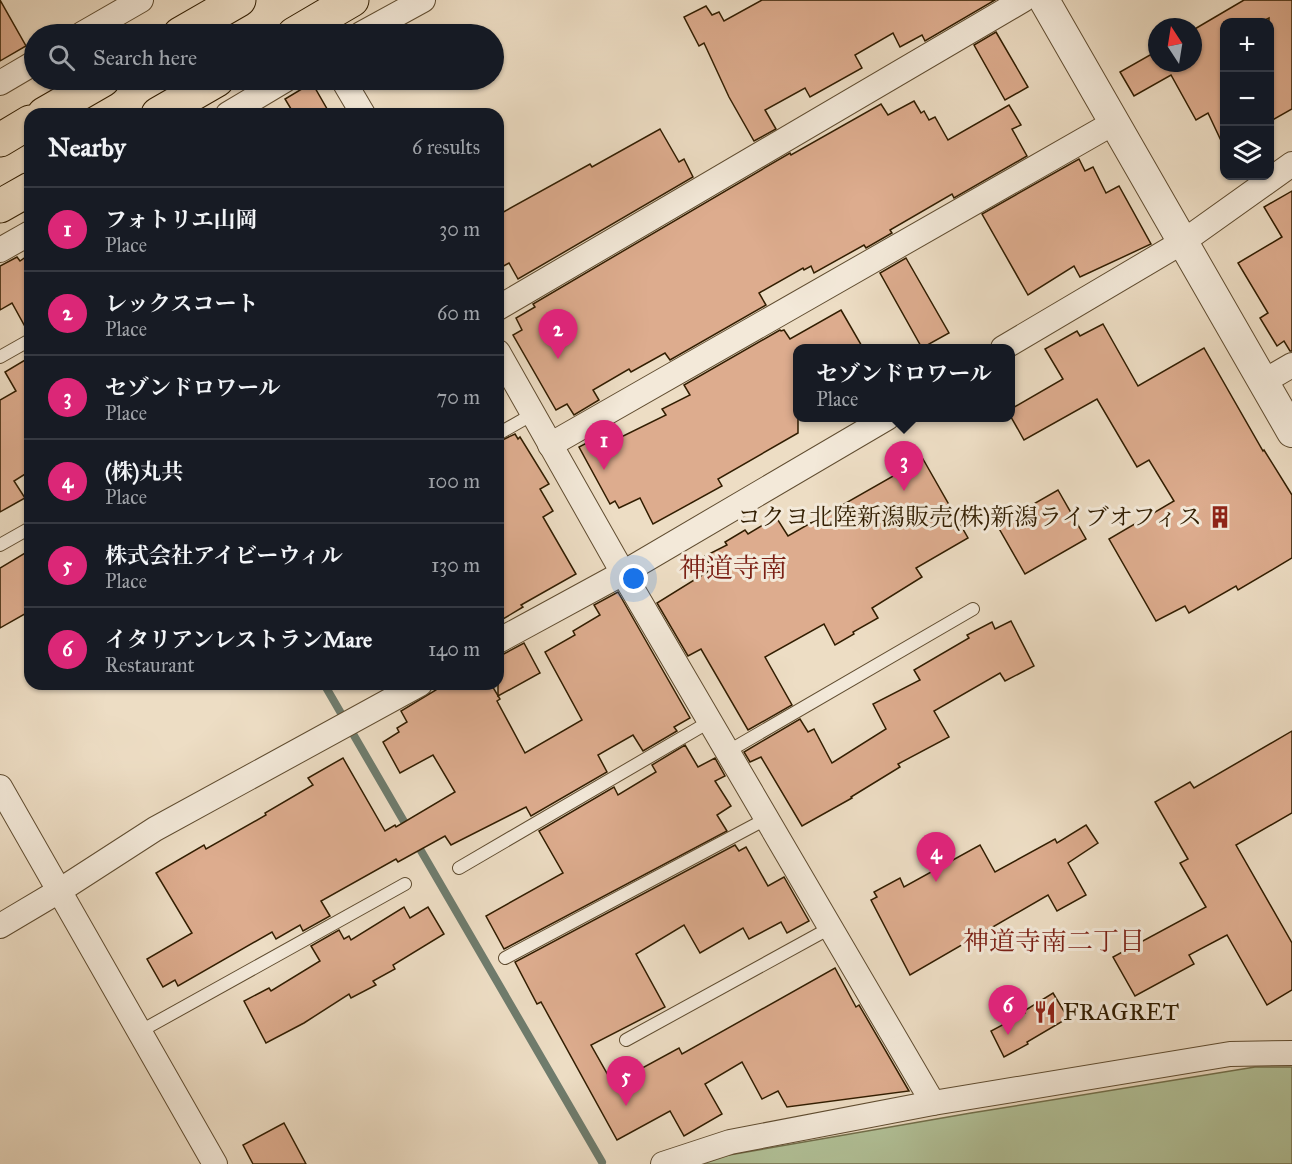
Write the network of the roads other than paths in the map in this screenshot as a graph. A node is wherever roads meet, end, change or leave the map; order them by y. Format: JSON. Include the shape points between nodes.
{"nodes":[{"id":1,"x":141,"y":0,"type":"edge"},
{"id":2,"x":238,"y":0,"type":"edge"},
{"id":3,"x":352,"y":0,"type":"edge"},
{"id":4,"x":423,"y":0,"type":"edge"},
{"id":5,"x":1023,"y":0,"type":"edge"},
{"id":6,"x":1044,"y":0,"type":"edge"},
{"id":7,"x":99,"y":24,"type":"edge"},
{"id":8,"x":197,"y":24,"type":"edge"},
{"id":9,"x":311,"y":24,"type":"edge"},
{"id":10,"x":379,"y":24,"type":"edge"},
{"id":11,"x":24,"y":69,"type":"edge"},
{"id":12,"x":0,"y":83,"type":"edge"},
{"id":13,"x":86,"y":90,"type":"edge"},
{"id":14,"x":200,"y":90,"type":"edge"},
{"id":15,"x":268,"y":90,"type":"edge"},
{"id":16,"x":349,"y":90,"type":"edge"},
{"id":17,"x":54,"y":108,"type":"edge"},
{"id":18,"x":168,"y":108,"type":"edge"},
{"id":19,"x":238,"y":108,"type":"edge"},
{"id":20,"x":359,"y":108,"type":"edge"},
{"id":21,"x":1114,"y":122,"type":"junction"},
{"id":22,"x":24,"y":126,"type":"edge"},
{"id":23,"x":0,"y":140,"type":"edge"},
{"id":24,"x":1292,"y":164,"type":"edge"},
{"id":25,"x":24,"y":192,"type":"edge"},
{"id":26,"x":0,"y":206,"type":"edge"},
{"id":27,"x":24,"y":236,"type":"edge"},
{"id":28,"x":1184,"y":241,"type":"junction"},
{"id":29,"x":0,"y":250,"type":"edge"},
{"id":30,"x":504,"y":305,"type":"edge"},
{"id":31,"x":24,"y":343,"type":"edge"},
{"id":32,"x":1010,"y":344,"type":"edge"},
{"id":33,"x":0,"y":357,"type":"edge"},
{"id":34,"x":504,"y":363,"type":"edge"},
{"id":35,"x":1292,"y":365,"type":"edge"},
{"id":36,"x":1263,"y":382,"type":"junction"},
{"id":37,"x":533,"y":414,"type":"junction"},
{"id":38,"x":879,"y":422,"type":"edge"},
{"id":39,"x":504,"y":431,"type":"edge"},
{"id":40,"x":1292,"y":432,"type":"edge"},
{"id":41,"x":550,"y":445,"type":"junction"},
{"id":42,"x":24,"y":531,"type":"edge"},
{"id":43,"x":0,"y":545,"type":"edge"},
{"id":44,"x":623,"y":573,"type":"junction"},
{"id":45,"x":972,"y":609,"type":"dead end"},
{"id":46,"x":504,"y":638,"type":"edge"},
{"id":47,"x":409,"y":690,"type":"edge"},
{"id":48,"x":710,"y":722,"type":"junction"},
{"id":49,"x":727,"y":752,"type":"junction"},
{"id":50,"x":0,"y":787,"type":"edge"},
{"id":51,"x":766,"y":819,"type":"junction"},
{"id":52,"x":459,"y":868,"type":"dead end"},
{"id":53,"x":405,"y":884,"type":"dead end"},
{"id":54,"x":59,"y":891,"type":"junction"},
{"id":55,"x":0,"y":926,"type":"edge"},
{"id":56,"x":830,"y":928,"type":"junction"},
{"id":57,"x":505,"y":958,"type":"dead end"},
{"id":58,"x":139,"y":1032,"type":"junction"},
{"id":59,"x":626,"y":1040,"type":"dead end"},
{"id":60,"x":1292,"y":1053,"type":"edge"},
{"id":61,"x":933,"y":1103,"type":"junction"},
{"id":62,"x":214,"y":1164,"type":"edge"},
{"id":63,"x":663,"y":1164,"type":"edge"}],
"edges":[{"from":1,"to":7,"type":"street"},
{"from":2,"to":8,"type":"highway"},
{"from":3,"to":9,"type":"highway"},
{"from":4,"to":10,"type":"street"},
{"from":5,"to":30,"type":"street"},
{"from":6,"to":21,"type":"street"},
{"from":11,"to":12,"type":"street"},
{"from":13,"to":17,"type":"highway"},
{"from":14,"to":18,"type":"highway"},
{"from":15,"to":19,"type":"street"},
{"from":16,"to":20,"type":"street"},
{"from":21,"to":28,"type":"street"},
{"from":21,"to":41,"type":"street"},
{"from":22,"to":23,"type":"highway"},
{"from":24,"to":28,"type":"street"},
{"from":25,"to":26,"type":"highway"},
{"from":27,"to":29,"type":"street"},
{"from":28,"to":32,"type":"street"},
{"from":28,"to":36,"type":"street"},
{"from":31,"to":33,"type":"lane"},
{"from":34,"to":37,"type":"street"},
{"from":35,"to":36,"type":"street"},
{"from":36,"to":40,"type":"street"},
{"from":37,"to":39,"type":"lane"},
{"from":37,"to":41,"type":"street"},
{"from":38,"to":44,"type":"street"},
{"from":41,"to":44,"type":"street"},
{"from":42,"to":43,"type":"lane"},
{"from":44,"to":46,"type":"street"},
{"from":44,"to":48,"type":"street"},
{"from":45,"to":49,"type":"lane"},
{"from":47,"to":54,"type":"street","via":[[155,829]]},
{"from":48,"to":49,"type":"street"},
{"from":48,"to":52,"type":"lane"},
{"from":49,"to":51,"type":"street"},
{"from":50,"to":54,"type":"street"},
{"from":51,"to":56,"type":"street"},
{"from":51,"to":57,"type":"lane"},
{"from":53,"to":58,"type":"lane"},
{"from":54,"to":55,"type":"street"},
{"from":54,"to":58,"type":"street"},
{"from":56,"to":59,"type":"lane"},
{"from":56,"to":61,"type":"street"},
{"from":58,"to":62,"type":"street"},
{"from":60,"to":61,"type":"street","via":[[1230,1054]]},
{"from":61,"to":63,"type":"street","via":[[730,1142]]}]}
